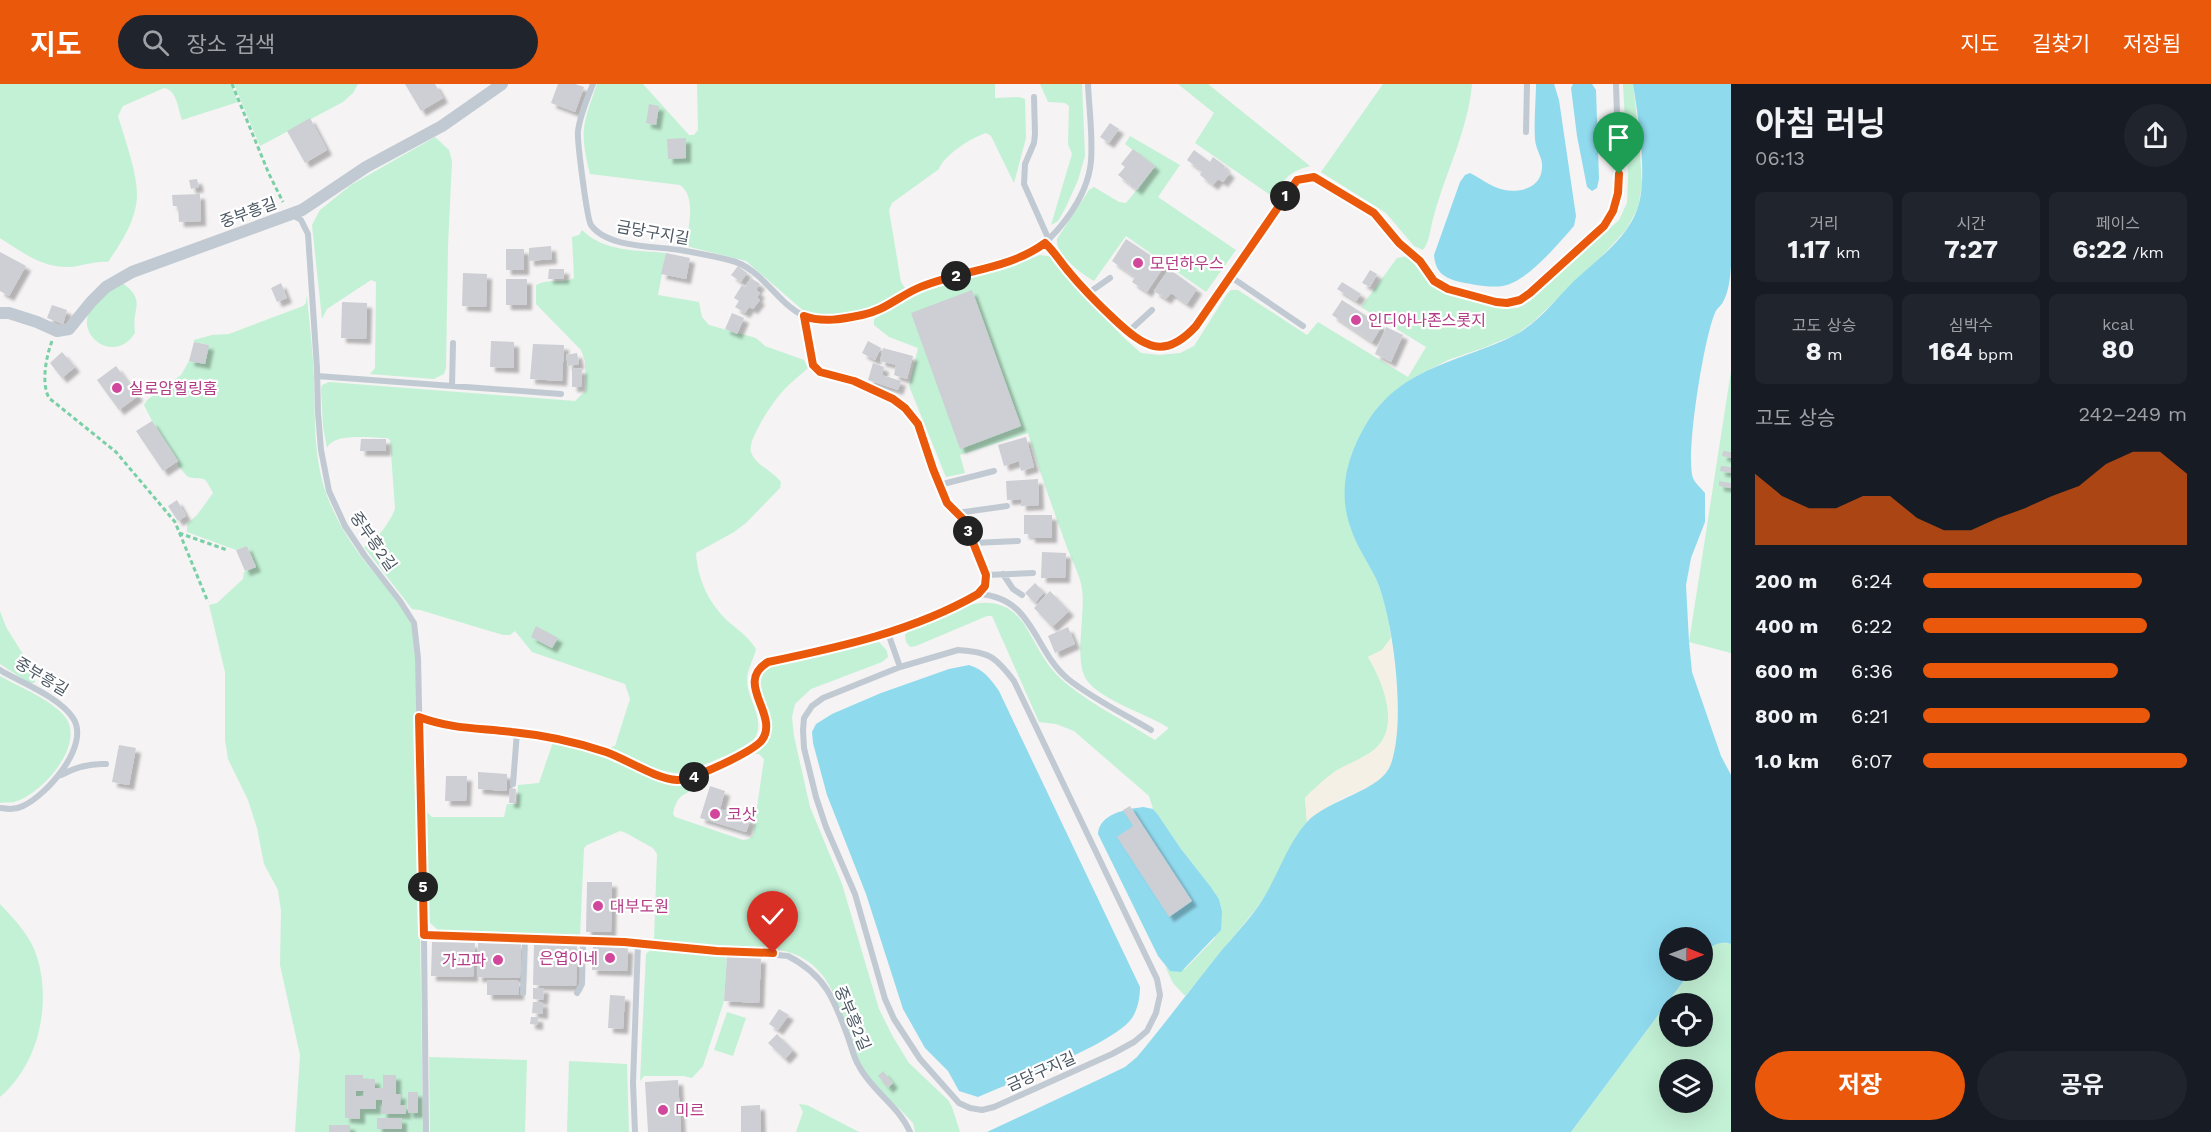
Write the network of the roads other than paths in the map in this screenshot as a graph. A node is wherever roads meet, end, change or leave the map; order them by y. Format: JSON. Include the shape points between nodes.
{"nodes":[{"id":1,"x":502,"y":84,"type":"edge"},
{"id":2,"x":593,"y":84,"type":"edge"},
{"id":3,"x":1088,"y":84,"type":"edge"},
{"id":4,"x":1527,"y":84,"type":"edge"},
{"id":5,"x":1617,"y":84,"type":"edge"},
{"id":6,"x":1034,"y":97,"type":"dead end"},
{"id":7,"x":1526,"y":132,"type":"dead end"},
{"id":8,"x":290,"y":214,"type":"junction"},
{"id":9,"x":1047,"y":242,"type":"junction"},
{"id":10,"x":1110,"y":278,"type":"dead end"},
{"id":11,"x":1231,"y":278,"type":"junction"},
{"id":12,"x":1087,"y":294,"type":"junction"},
{"id":13,"x":1152,"y":310,"type":"dead end"},
{"id":14,"x":0,"y":313,"type":"edge"},
{"id":15,"x":804,"y":316,"type":"junction"},
{"id":16,"x":1303,"y":326,"type":"dead end"},
{"id":17,"x":1128,"y":332,"type":"junction"},
{"id":18,"x":453,"y":343,"type":"dead end"},
{"id":19,"x":317,"y":376,"type":"junction"},
{"id":20,"x":452,"y":386,"type":"junction"},
{"id":21,"x":561,"y":394,"type":"dead end"},
{"id":22,"x":994,"y":471,"type":"dead end"},
{"id":23,"x":939,"y":485,"type":"junction"},
{"id":24,"x":1007,"y":506,"type":"dead end"},
{"id":25,"x":957,"y":513,"type":"junction"},
{"id":26,"x":1018,"y":541,"type":"dead end"},
{"id":27,"x":973,"y":543,"type":"junction"},
{"id":28,"x":1033,"y":573,"type":"dead end"},
{"id":29,"x":1003,"y":574,"type":"junction"},
{"id":30,"x":986,"y":575,"type":"junction"},
{"id":31,"x":978,"y":594,"type":"junction"},
{"id":32,"x":1022,"y":595,"type":"dead end"},
{"id":33,"x":888,"y":633,"type":"junction"},
{"id":34,"x":900,"y":667,"type":"junction"},
{"id":35,"x":0,"y":670,"type":"edge"},
{"id":36,"x":419,"y":717,"type":"junction"},
{"id":37,"x":1151,"y":730,"type":"dead end"},
{"id":38,"x":517,"y":732,"type":"junction"},
{"id":39,"x":106,"y":764,"type":"dead end"},
{"id":40,"x":60,"y":775,"type":"junction"},
{"id":41,"x":513,"y":784,"type":"dead end"},
{"id":42,"x":0,"y":808,"type":"edge"},
{"id":43,"x":424,"y":935,"type":"junction"},
{"id":44,"x":525,"y":938,"type":"junction"},
{"id":45,"x":583,"y":940,"type":"junction"},
{"id":46,"x":638,"y":943,"type":"junction"},
{"id":47,"x":523,"y":993,"type":"dead end"},
{"id":48,"x":577,"y":993,"type":"dead end"},
{"id":49,"x":426,"y":1132,"type":"edge"},
{"id":50,"x":635,"y":1132,"type":"edge"},
{"id":51,"x":910,"y":1132,"type":"edge"}],
"edges":[{"from":1,"to":8,"type":"street","name":"중부흥길","via":[[442,126]]},
{"from":2,"to":15,"type":"lane","name":"금당구지길","via":[[581,115],[578,142],[586,213],[595,230],[618,241],[742,263]]},
{"from":3,"to":9,"type":"lane","via":[[1091,163],[1087,180]]},
{"from":4,"to":7,"type":"lane"},
{"from":5,"to":11,"type":"lane","via":[[1619,174],[1613,211],[1604,226],[1520,300],[1496,302],[1448,289],[1434,281],[1374,213],[1314,177],[1297,180]]},
{"from":6,"to":9,"type":"lane","via":[[1034,143],[1025,164],[1023,184]]},
{"from":8,"to":14,"type":"street","name":"중부흥길","via":[[124,276],[99,294],[69,329],[57,331]]},
{"from":8,"to":19,"type":"lane","name":"중부흥2길","via":[[301,220],[308,234]]},
{"from":9,"to":12,"type":"lane"},
{"from":9,"to":15,"type":"lane","via":[[1018,259],[917,289],[879,310],[826,320]]},
{"from":10,"to":12,"type":"lane"},
{"from":11,"to":16,"type":"lane"},
{"from":11,"to":17,"type":"lane","via":[[1196,326],[1177,344],[1148,346]]},
{"from":12,"to":17,"type":"lane"},
{"from":13,"to":17,"type":"lane"},
{"from":15,"to":23,"type":"lane","via":[[813,365],[820,372],[864,386],[905,408],[918,424]]},
{"from":18,"to":20,"type":"lane"},
{"from":19,"to":20,"type":"lane"},
{"from":19,"to":36,"type":"lane","name":"중부흥2길","via":[[321,450],[329,491],[345,526],[414,623]]},
{"from":20,"to":21,"type":"lane"},
{"from":22,"to":23,"type":"lane"},
{"from":23,"to":25,"type":"lane","via":[[947,503]]},
{"from":24,"to":25,"type":"lane"},
{"from":25,"to":27,"type":"lane"},
{"from":26,"to":27,"type":"lane"},
{"from":27,"to":30,"type":"lane"},
{"from":28,"to":29,"type":"lane"},
{"from":29,"to":30,"type":"lane"},
{"from":29,"to":32,"type":"lane"},
{"from":30,"to":31,"type":"lane","via":[[985,586]]},
{"from":31,"to":33,"type":"lane"},
{"from":31,"to":37,"type":"lane","via":[[1011,604],[1029,622],[1068,679]]},
{"from":33,"to":34,"type":"lane"},
{"from":33,"to":38,"type":"lane","via":[[768,662],[759,668],[754,678],[766,728],[763,739],[753,748],[689,779],[677,780],[606,752]]},
{"from":34,"to":34,"type":"lane","name":"금당구지길","via":[[958,650],[980,652],[999,662],[1014,681],[1149,961],[1160,995],[1147,1031],[1134,1042],[982,1110],[970,1108],[950,1093],[920,1059],[894,1019],[855,894],[823,817],[804,748],[804,718],[812,706]]},
{"from":35,"to":40,"type":"lane","name":"중부흥길","via":[[59,703],[75,719],[78,738]]},
{"from":36,"to":38,"type":"lane","via":[[452,727]]},
{"from":36,"to":43,"type":"lane","name":"중부흥2길"},
{"from":38,"to":41,"type":"lane"},
{"from":39,"to":40,"type":"lane","name":"중부흥길","via":[[75,767]]},
{"from":40,"to":42,"type":"lane","name":"중부흥길","via":[[24,806]]},
{"from":43,"to":44,"type":"lane","name":"중부흥2길"},
{"from":43,"to":49,"type":"lane","name":"중부흥2길"},
{"from":44,"to":45,"type":"lane","name":"중부흥2길"},
{"from":44,"to":47,"type":"lane"},
{"from":45,"to":46,"type":"lane","name":"중부흥2길"},
{"from":45,"to":48,"type":"lane","via":[[582,984]]},
{"from":46,"to":50,"type":"lane"},
{"from":46,"to":51,"type":"lane","name":"중부흥2길","via":[[773,953],[803,964],[817,974],[830,992],[858,1065],[905,1120]]}]}
